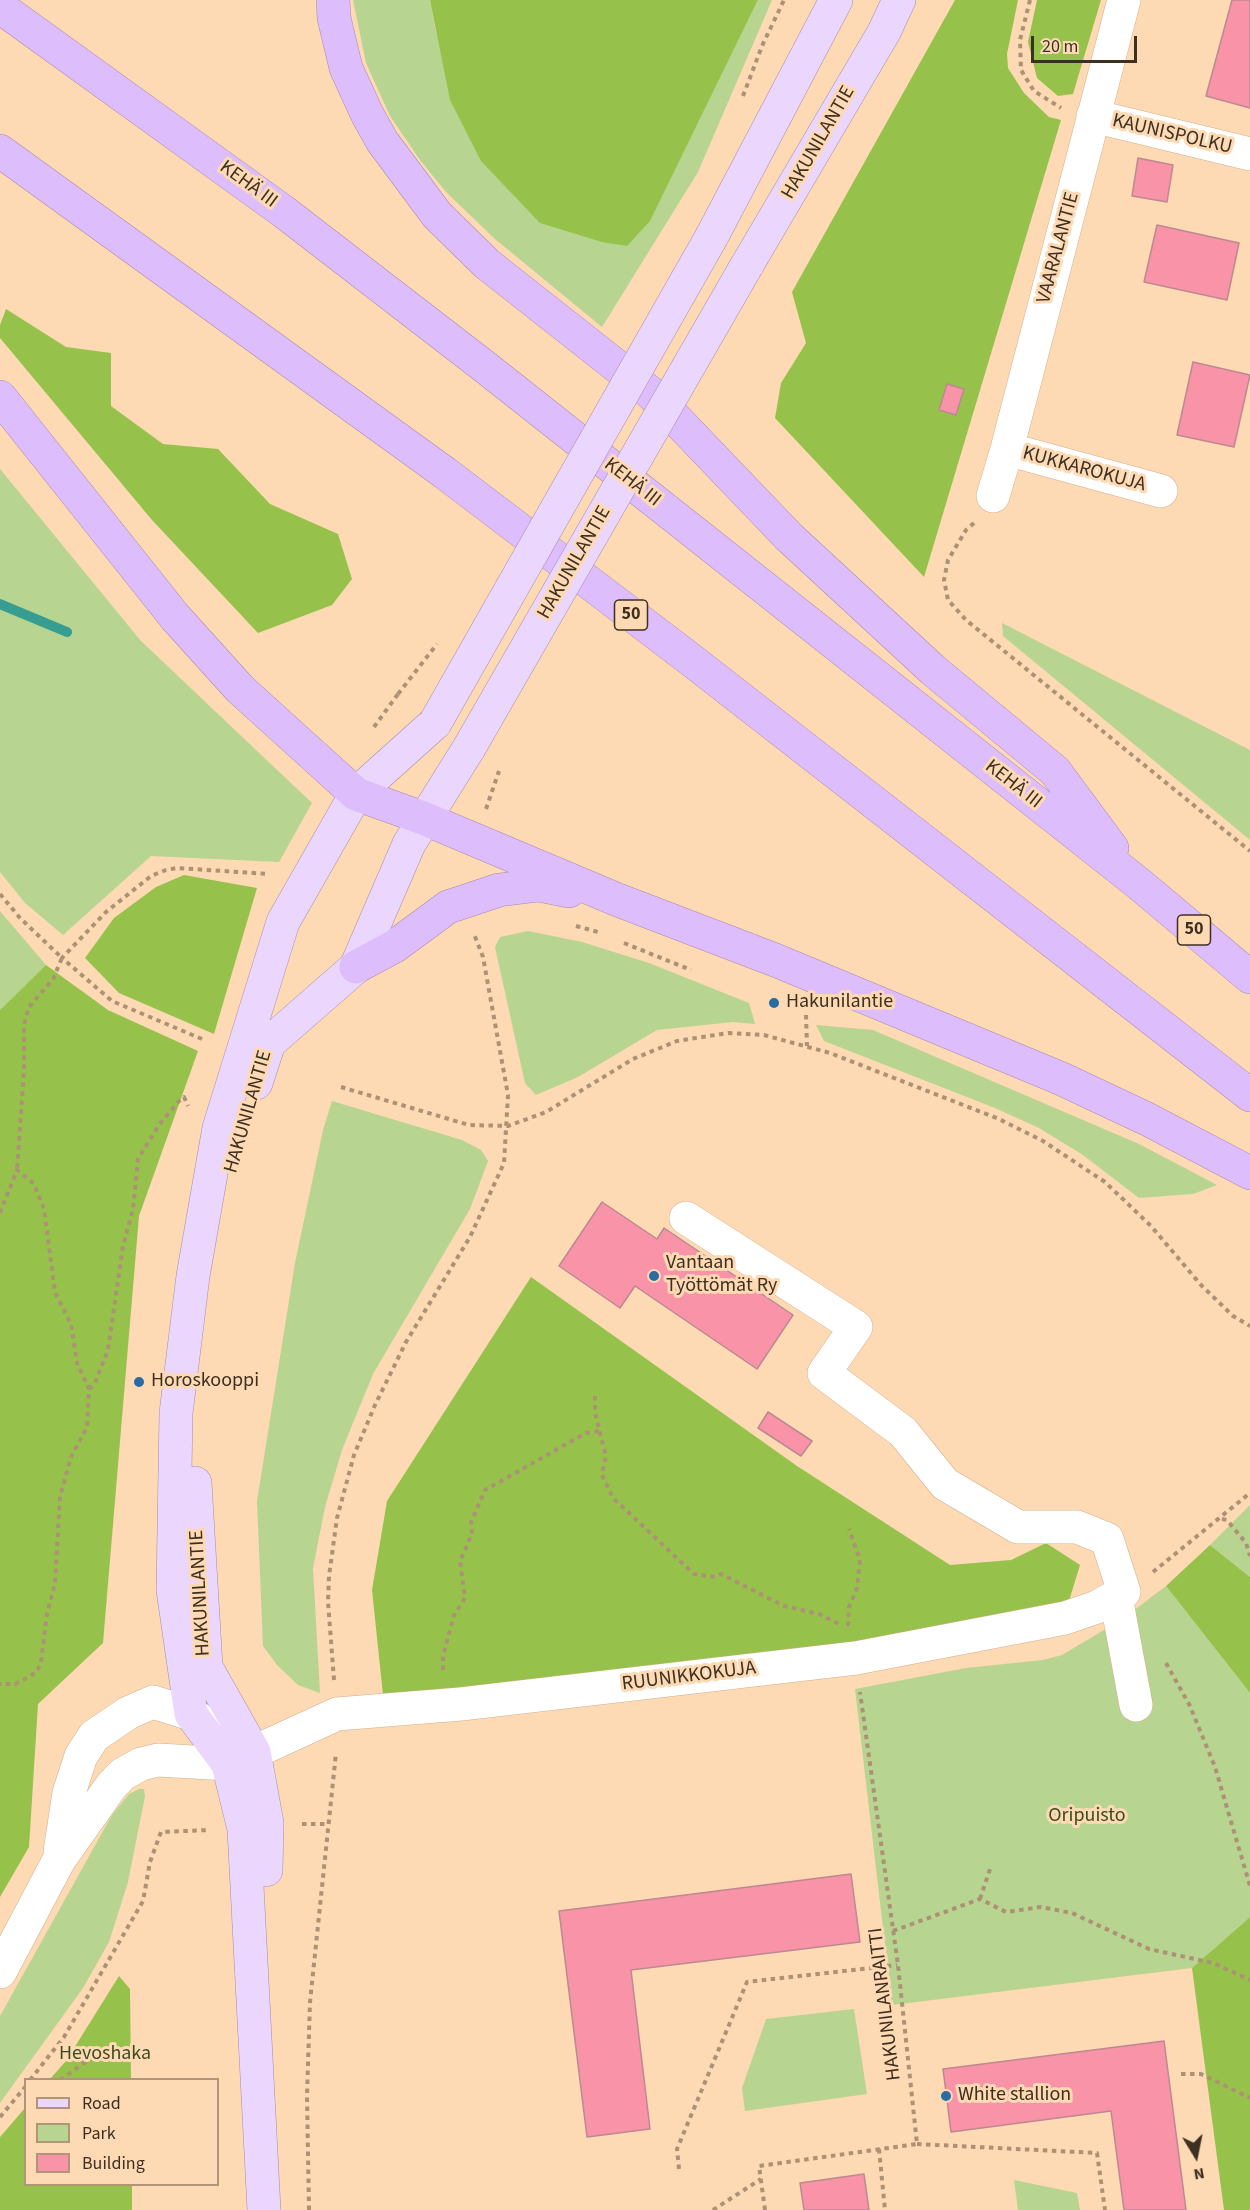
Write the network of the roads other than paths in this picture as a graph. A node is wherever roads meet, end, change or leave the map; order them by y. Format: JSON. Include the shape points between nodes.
{"nodes":[{"id":1,"x":333,"y":0,"type":"edge"},
{"id":2,"x":836,"y":0,"type":"edge"},
{"id":3,"x":899,"y":0,"type":"edge"},
{"id":4,"x":1124,"y":0,"type":"edge"},
{"id":5,"x":0,"y":7,"type":"edge"},
{"id":6,"x":1078,"y":113,"type":"junction"},
{"id":7,"x":0,"y":151,"type":"edge"},
{"id":8,"x":1250,"y":154,"type":"edge"},
{"id":9,"x":0,"y":397,"type":"edge"},
{"id":10,"x":1007,"y":449,"type":"junction"},
{"id":11,"x":1161,"y":491,"type":"dead end"},
{"id":12,"x":993,"y":496,"type":"road end"},
{"id":13,"x":356,"y":794,"type":"junction"},
{"id":14,"x":423,"y":818,"type":"junction"},
{"id":15,"x":1138,"y":883,"type":"junction"},
{"id":16,"x":618,"y":900,"type":"junction"},
{"id":17,"x":356,"y":967,"type":"junction"},
{"id":18,"x":1250,"y":977,"type":"edge"},
{"id":19,"x":1250,"y":1095,"type":"edge"},
{"id":20,"x":1250,"y":1173,"type":"edge"},
{"id":21,"x":686,"y":1218,"type":"dead end"},
{"id":22,"x":1120,"y":1595,"type":"junction"},
{"id":23,"x":1136,"y":1705,"type":"dead end"},
{"id":24,"x":191,"y":1714,"type":"junction"},
{"id":25,"x":241,"y":1758,"type":"junction"},
{"id":26,"x":59,"y":1860,"type":"junction"},
{"id":27,"x":0,"y":1972,"type":"edge"},
{"id":28,"x":264,"y":2210,"type":"edge"}],
"edges":[{"from":1,"to":15,"type":"highway","via":[[346,68],[367,114],[382,141],[437,214],[487,264],[652,394],[797,545],[933,670],[1055,771]]},
{"from":2,"to":13,"type":"main road","name":"HAKUNILANTIE","bridge":true,"via":[[712,236],[435,723]]},
{"from":3,"to":14,"type":"main road","name":"HAKUNILANTIE","bridge":true,"via":[[469,748]]},
{"from":4,"to":6,"type":"street","name":"VAARALANTIE"},
{"from":5,"to":15,"type":"highway","name":"KEHÄ III","number":"50","via":[[284,212]]},
{"from":6,"to":8,"type":"street","name":"KAUNISPOLKU"},
{"from":6,"to":10,"type":"street","name":"VAARALANTIE"},
{"from":7,"to":19,"type":"highway","number":"50","via":[[445,472]]},
{"from":9,"to":13,"type":"highway","via":[[182,625],[240,689]]},
{"from":10,"to":11,"type":"street","name":"KUKKAROKUJA"},
{"from":10,"to":12,"type":"street","name":"VAARALANTIE"},
{"from":13,"to":14,"type":"highway"},
{"from":13,"to":24,"type":"main road","name":"HAKUNILANTIE","via":[[283,922],[219,1128],[193,1276],[176,1413],[173,1590]]},
{"from":14,"to":16,"type":"highway"},
{"from":14,"to":17,"type":"main road","name":"HAKUNILANTIE","via":[[408,844]]},
{"from":15,"to":18,"type":"highway","name":"KEHÄ III","number":"50"},
{"from":16,"to":17,"type":"highway","via":[[538,885],[499,890],[448,907],[394,946]]},
{"from":16,"to":20,"type":"highway","via":[[775,960],[1062,1079]]},
{"from":17,"to":25,"type":"main road","name":"HAKUNILANTIE","via":[[269,1043],[232,1160],[201,1382],[195,1487],[206,1668]]},
{"from":21,"to":22,"type":"street","via":[[856,1327],[824,1373],[903,1432],[945,1484],[1018,1527],[1077,1527],[1107,1539]]},
{"from":22,"to":23,"type":"street"},
{"from":22,"to":25,"type":"street","name":"RUUNIKKOKUJA","via":[[1065,1618],[856,1658],[442,1706],[337,1714]]},
{"from":24,"to":25,"type":"street"},
{"from":24,"to":26,"type":"street","via":[[153,1702],[94,1736],[81,1756],[69,1793]]},
{"from":25,"to":26,"type":"street","via":[[158,1760],[123,1774]]},
{"from":25,"to":28,"type":"main road","name":"HAKUNILANTIE","via":[[267,1823],[260,2139]]},
{"from":26,"to":27,"type":"street"}]}
